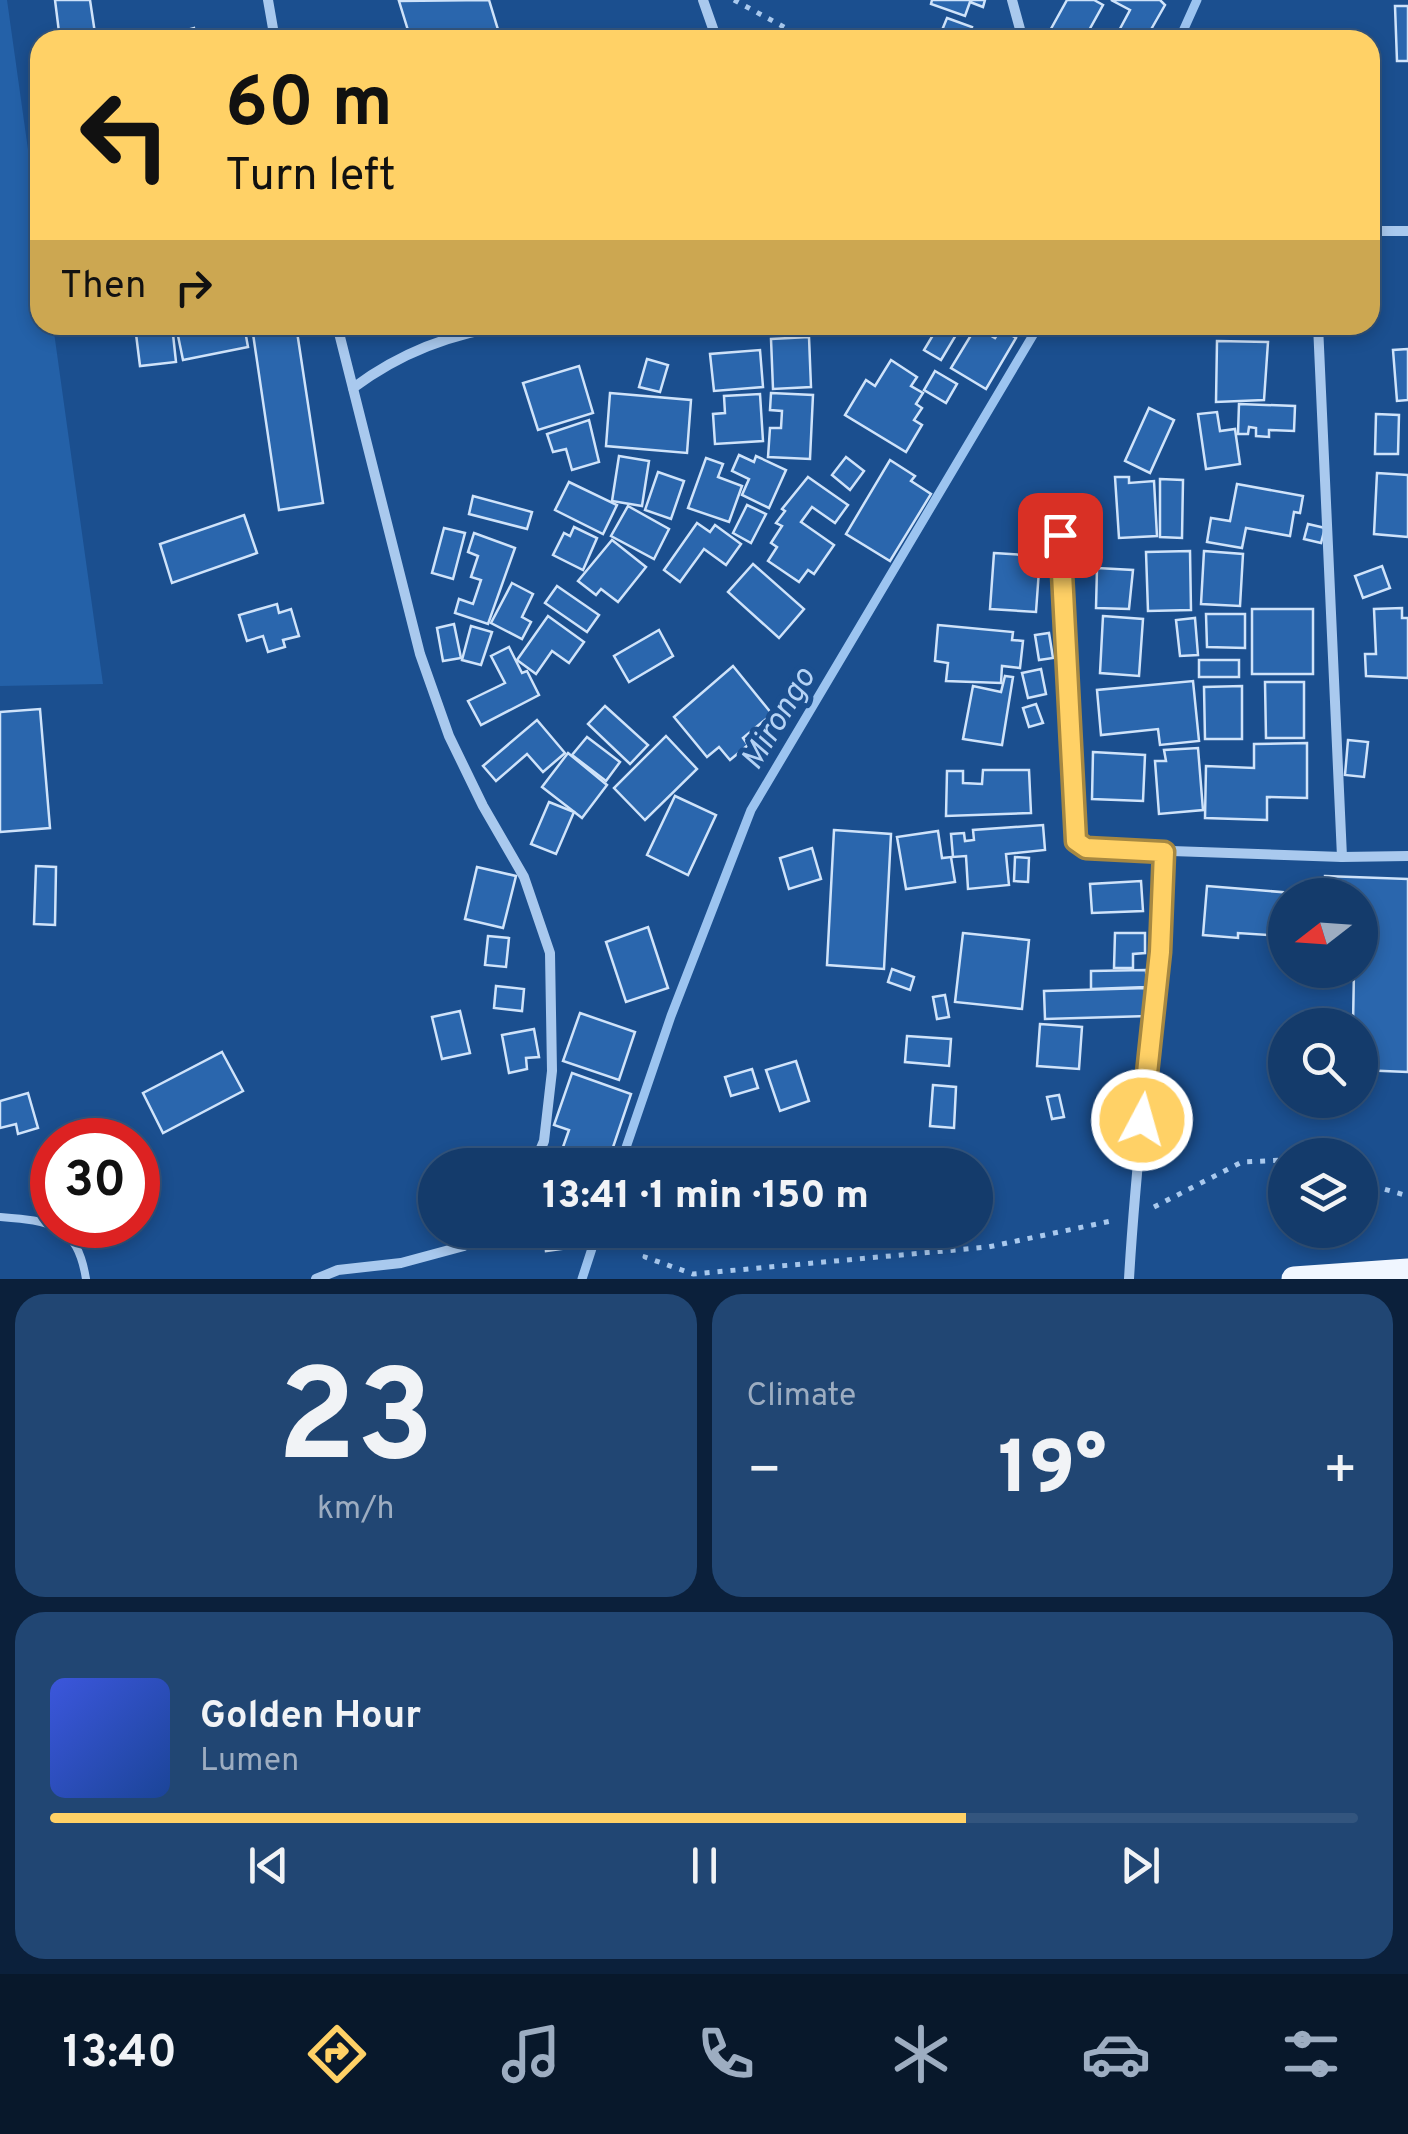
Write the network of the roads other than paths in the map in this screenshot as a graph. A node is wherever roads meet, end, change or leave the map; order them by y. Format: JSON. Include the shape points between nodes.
{"nodes":[{"id":1,"x":268,"y":0,"type":"edge"},
{"id":2,"x":702,"y":0,"type":"edge"},
{"id":3,"x":1012,"y":0,"type":"edge"},
{"id":4,"x":273,"y":30,"type":"edge"},
{"id":5,"x":713,"y":30,"type":"edge"},
{"id":6,"x":1020,"y":30,"type":"edge"},
{"id":7,"x":1380,"y":231,"type":"edge"},
{"id":8,"x":1408,"y":232,"type":"edge"},
{"id":9,"x":340,"y":335,"type":"edge"},
{"id":10,"x":464,"y":335,"type":"edge"},
{"id":11,"x":1318,"y":335,"type":"edge"},
{"id":12,"x":353,"y":388,"type":"junction"},
{"id":13,"x":1060,"y":535,"type":"dead end"},
{"id":14,"x":1164,"y":852,"type":"junction"},
{"id":15,"x":1408,"y":856,"type":"edge"},
{"id":16,"x":1342,"y":857,"type":"junction"},
{"id":17,"x":541,"y":1148,"type":"edge"},
{"id":18,"x":0,"y":1217,"type":"edge"},
{"id":19,"x":456,"y":1248,"type":"edge"},
{"id":20,"x":1408,"y":1271,"type":"edge"},
{"id":21,"x":86,"y":1279,"type":"edge"},
{"id":22,"x":316,"y":1279,"type":"edge"},
{"id":23,"x":1130,"y":1279,"type":"edge"},
{"id":24,"x":1294,"y":1279,"type":"edge"}],
"edges":[{"from":1,"to":4,"type":"street"},
{"from":2,"to":5,"type":"street"},
{"from":3,"to":6,"type":"street"},
{"from":7,"to":8,"type":"street"},
{"from":9,"to":12,"type":"street"},
{"from":10,"to":12,"type":"street","via":[[408,352]]},
{"from":11,"to":16,"type":"street"},
{"from":12,"to":17,"type":"street","via":[[420,654],[449,736],[524,877],[550,953],[552,1072]]},
{"from":13,"to":14,"type":"street","via":[[1076,841],[1086,848]]},
{"from":14,"to":16,"type":"street"},
{"from":14,"to":23,"type":"street"},
{"from":15,"to":16,"type":"street"},
{"from":18,"to":21,"type":"lane","via":[[59,1228],[81,1254]]},
{"from":19,"to":22,"type":"street"},
{"from":20,"to":24,"type":"main road"}]}
